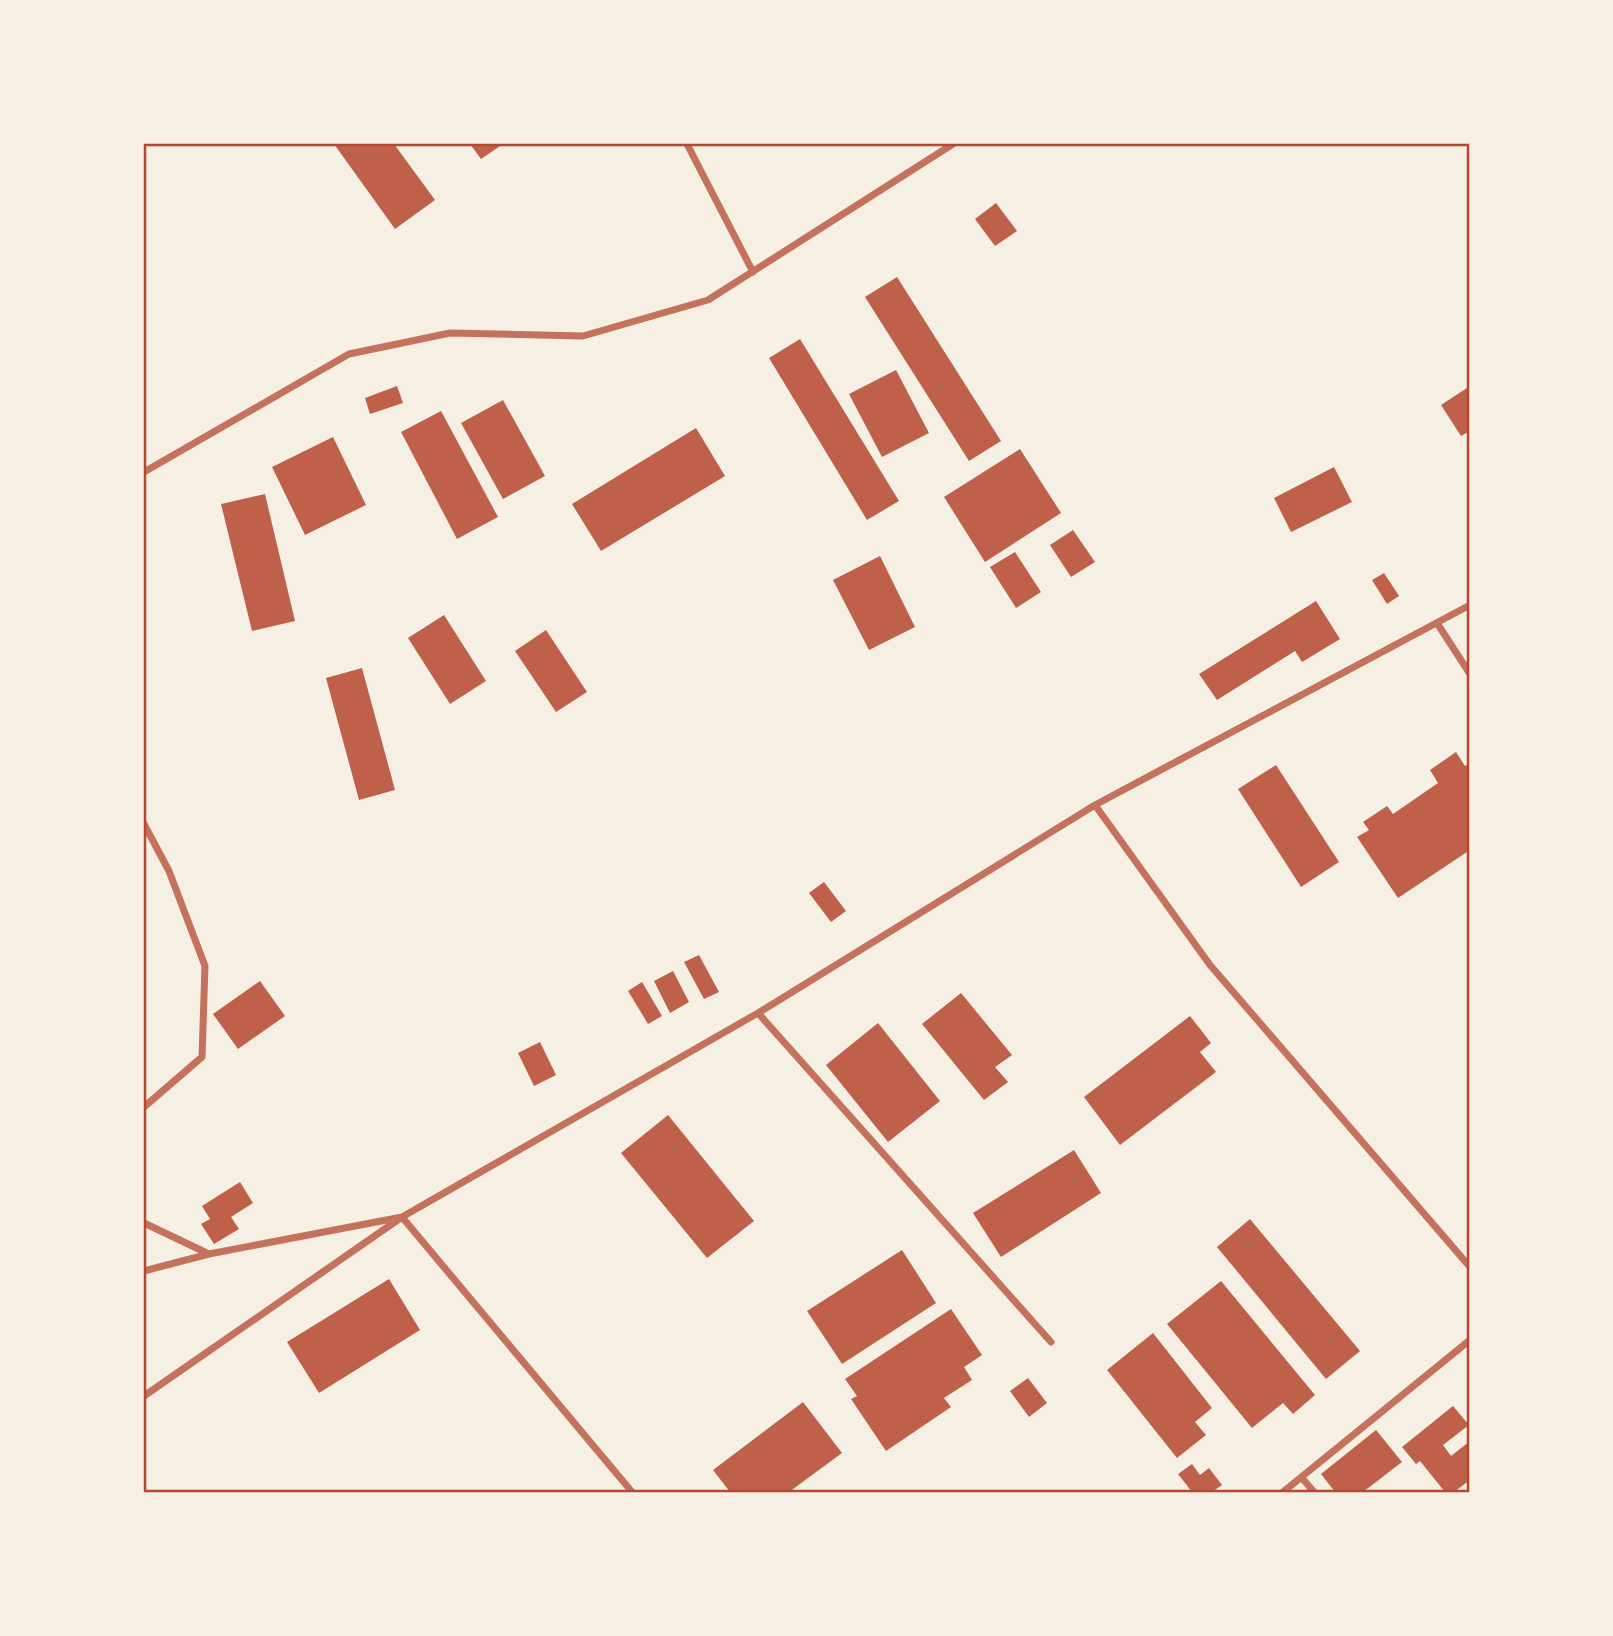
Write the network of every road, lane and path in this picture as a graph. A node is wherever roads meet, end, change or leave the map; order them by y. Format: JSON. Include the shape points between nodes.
{"nodes":[{"id":1,"x":687,"y":144,"type":"edge"},
{"id":2,"x":953,"y":144,"type":"edge"},
{"id":3,"x":753,"y":272,"type":"junction"},
{"id":4,"x":144,"y":472,"type":"edge"},
{"id":5,"x":1469,"y":605,"type":"edge"},
{"id":6,"x":1437,"y":623,"type":"junction"},
{"id":7,"x":1469,"y":674,"type":"edge"},
{"id":8,"x":1096,"y":805,"type":"junction"},
{"id":9,"x":144,"y":824,"type":"edge"},
{"id":10,"x":758,"y":1013,"type":"junction"},
{"id":11,"x":144,"y":1107,"type":"edge"},
{"id":12,"x":402,"y":1217,"type":"junction"},
{"id":13,"x":144,"y":1223,"type":"edge"},
{"id":14,"x":209,"y":1254,"type":"junction"},
{"id":15,"x":1469,"y":1267,"type":"edge"},
{"id":16,"x":144,"y":1271,"type":"edge"},
{"id":17,"x":1469,"y":1340,"type":"edge"},
{"id":18,"x":1051,"y":1342,"type":"dead end"},
{"id":19,"x":144,"y":1396,"type":"edge"},
{"id":20,"x":1303,"y":1478,"type":"junction"},
{"id":21,"x":632,"y":1493,"type":"edge"},
{"id":22,"x":1283,"y":1493,"type":"edge"},
{"id":23,"x":1314,"y":1493,"type":"edge"}],
"edges":[{"from":1,"to":3,"type":"street"},
{"from":2,"to":3,"type":"street"},
{"from":3,"to":4,"type":"street","via":[[708,300],[583,335],[450,333],[349,354]]},
{"from":5,"to":6,"type":"street"},
{"from":6,"to":7,"type":"street"},
{"from":6,"to":8,"type":"street"},
{"from":8,"to":10,"type":"street"},
{"from":8,"to":15,"type":"street","via":[[1210,965]]},
{"from":9,"to":11,"type":"street","via":[[169,871],[205,966],[202,1057]]},
{"from":10,"to":12,"type":"street"},
{"from":10,"to":18,"type":"street"},
{"from":12,"to":14,"type":"street"},
{"from":12,"to":19,"type":"street"},
{"from":12,"to":21,"type":"street"},
{"from":13,"to":14,"type":"street"},
{"from":14,"to":16,"type":"street"},
{"from":17,"to":20,"type":"street"},
{"from":20,"to":22,"type":"street"},
{"from":20,"to":23,"type":"street"}]}
